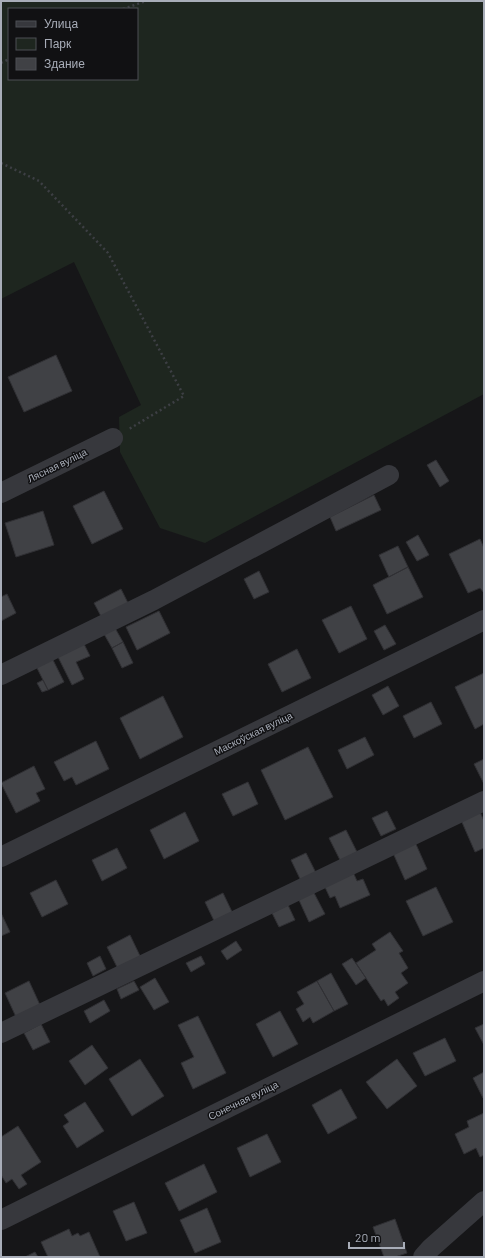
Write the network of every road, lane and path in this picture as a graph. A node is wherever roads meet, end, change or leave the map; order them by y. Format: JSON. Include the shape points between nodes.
{"nodes":[{"id":1,"x":146,"y":1,"type":"edge"},
{"id":2,"x":126,"y":8,"type":"edge"},
{"id":3,"x":1,"y":163,"type":"edge"},
{"id":4,"x":113,"y":438,"type":"joint"},
{"id":5,"x":389,"y":475,"type":"dead end"},
{"id":6,"x":1,"y":493,"type":"edge"},
{"id":7,"x":484,"y":620,"type":"edge"},
{"id":8,"x":1,"y":675,"type":"edge"},
{"id":9,"x":484,"y":801,"type":"edge"},
{"id":10,"x":1,"y":857,"type":"edge"},
{"id":11,"x":484,"y":981,"type":"edge"},
{"id":12,"x":1,"y":1033,"type":"edge"},
{"id":13,"x":484,"y":1201,"type":"edge"},
{"id":14,"x":1,"y":1220,"type":"edge"},
{"id":15,"x":423,"y":1257,"type":"edge"}],
"edges":[{"from":1,"to":2,"type":"path"},
{"from":3,"to":4,"type":"path","via":[[39,181],[108,253],[184,396]]},
{"from":4,"to":6,"type":"street","name":"Лясная вуліца"},
{"from":5,"to":8,"type":"street","via":[[154,600]]},
{"from":7,"to":10,"type":"street","name":"Маскоўская вуліца"},
{"from":9,"to":12,"type":"street"},
{"from":11,"to":14,"type":"street","name":"Сонечная вуліца"},
{"from":13,"to":15,"type":"street"}]}
